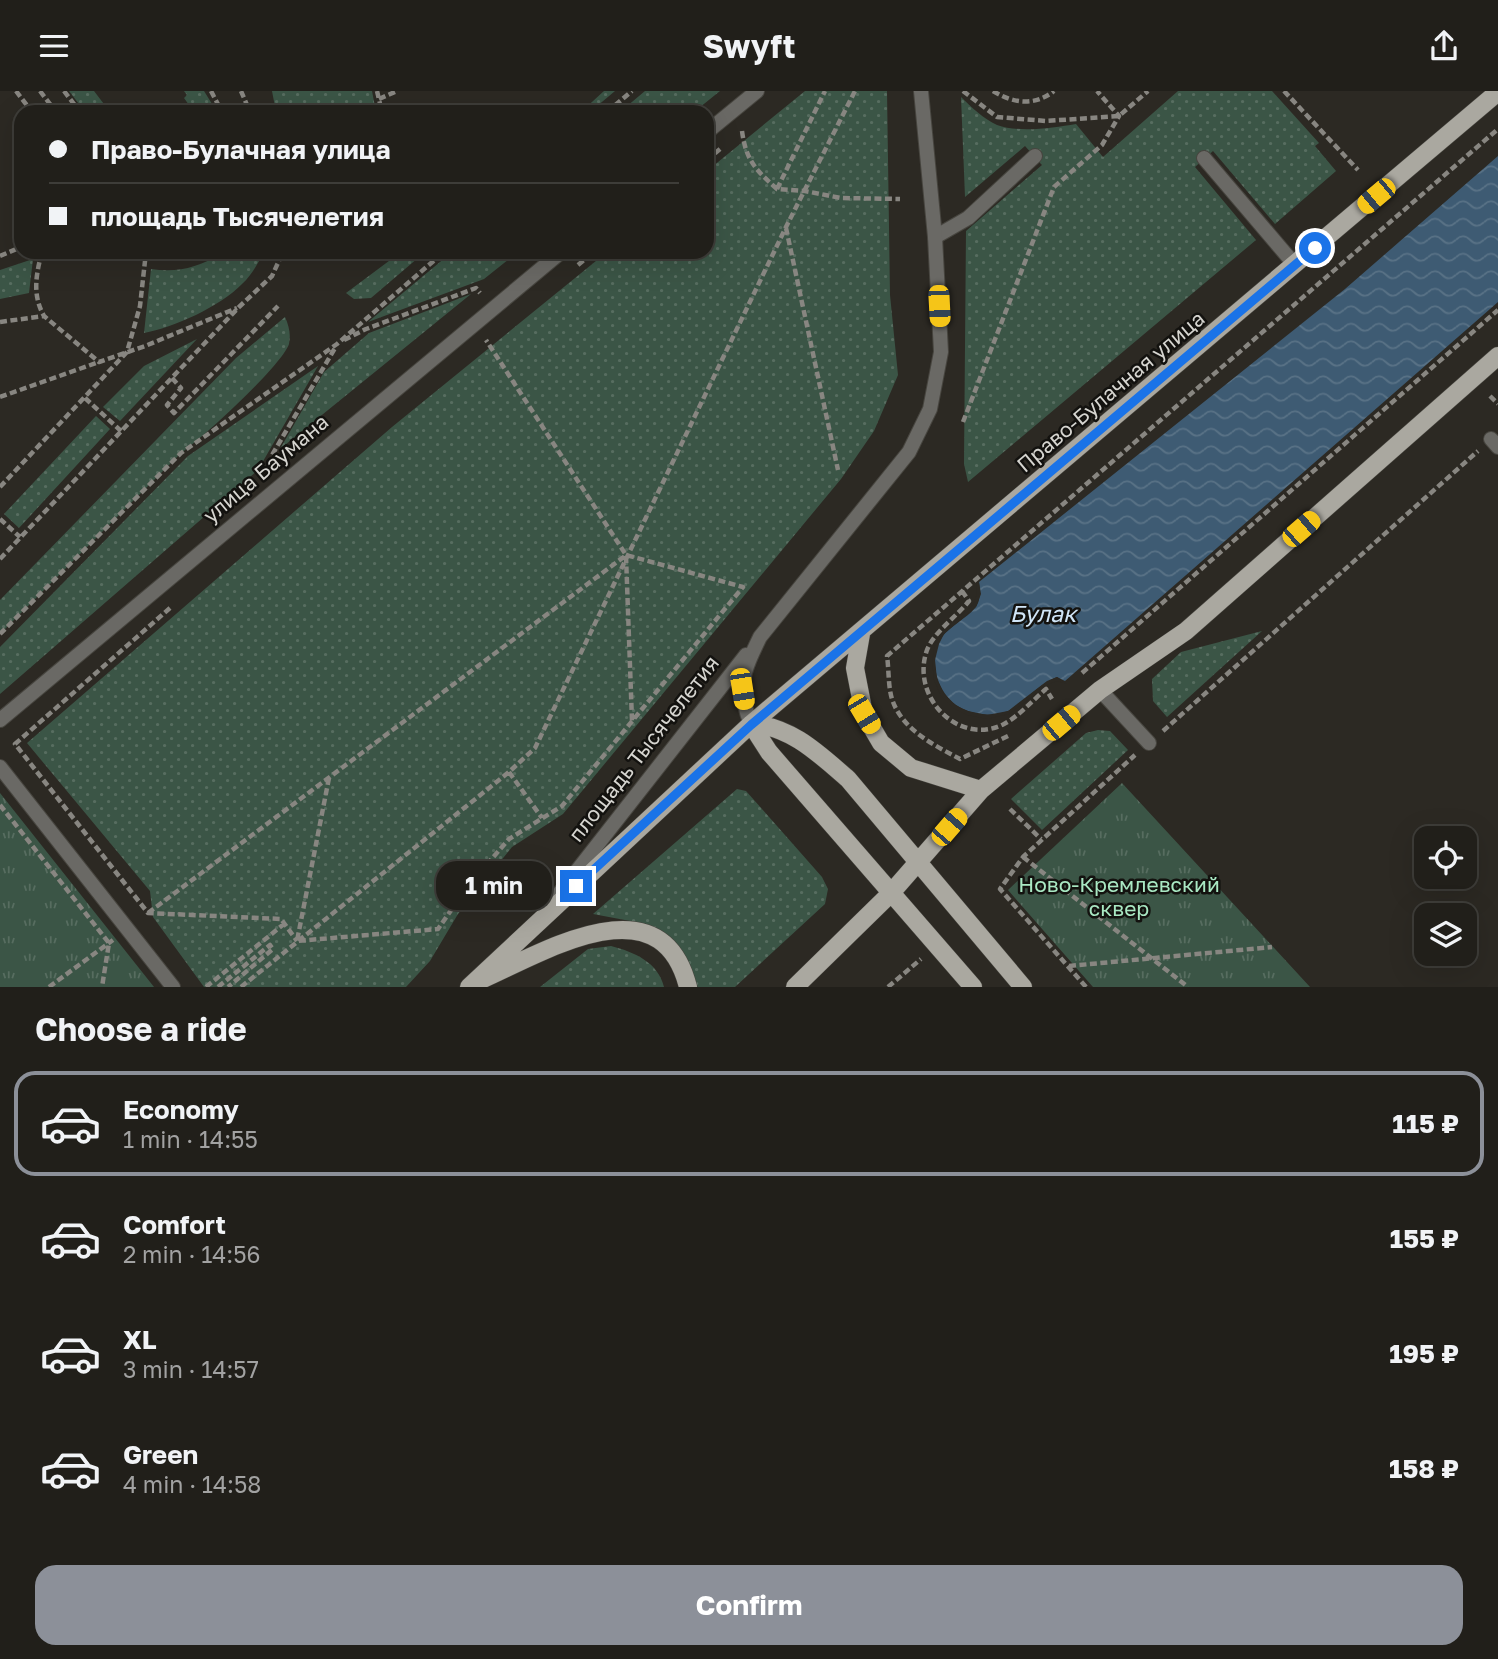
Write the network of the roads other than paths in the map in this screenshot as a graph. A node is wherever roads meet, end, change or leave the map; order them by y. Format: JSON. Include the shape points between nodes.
{"nodes":[{"id":1,"x":757,"y":91,"type":"edge"},
{"id":2,"x":921,"y":91,"type":"edge"},
{"id":3,"x":1498,"y":92,"type":"edge"},
{"id":4,"x":714,"y":126,"type":"edge"},
{"id":5,"x":1035,"y":156,"type":"dead end"},
{"id":6,"x":1204,"y":158,"type":"dead end"},
{"id":7,"x":935,"y":237,"type":"junction"},
{"id":8,"x":553,"y":259,"type":"edge"},
{"id":9,"x":1295,"y":265,"type":"junction"},
{"id":10,"x":1498,"y":356,"type":"edge"},
{"id":11,"x":861,"y":633,"type":"junction"},
{"id":12,"x":760,"y":637,"type":"junction"},
{"id":13,"x":1100,"y":690,"type":"junction"},
{"id":14,"x":0,"y":720,"type":"edge"},
{"id":15,"x":751,"y":725,"type":"junction"},
{"id":16,"x":1149,"y":743,"type":"road end"},
{"id":17,"x":0,"y":768,"type":"edge"},
{"id":18,"x":981,"y":790,"type":"junction"},
{"id":19,"x":917,"y":864,"type":"junction"},
{"id":20,"x":891,"y":893,"type":"junction"},
{"id":21,"x":537,"y":922,"type":"junction"},
{"id":22,"x":470,"y":986,"type":"edge"},
{"id":23,"x":173,"y":987,"type":"edge"},
{"id":24,"x":688,"y":987,"type":"edge"},
{"id":25,"x":795,"y":987,"type":"edge"},
{"id":26,"x":974,"y":987,"type":"edge"},
{"id":27,"x":1023,"y":987,"type":"edge"}],
"edges":[{"from":1,"to":4,"type":"street"},
{"from":2,"to":7,"type":"street"},
{"from":3,"to":9,"type":"main road","name":"Право-Булачная улица"},
{"from":5,"to":7,"type":"street","via":[[968,218]]},
{"from":6,"to":9,"type":"street"},
{"from":7,"to":12,"type":"street","via":[[941,352],[930,409],[909,452]]},
{"from":8,"to":14,"type":"street","name":"улица Баумана"},
{"from":9,"to":11,"type":"main road","name":"Право-Булачная улица"},
{"from":10,"to":13,"type":"main road","via":[[1186,631]]},
{"from":11,"to":15,"type":"main road","name":"Право-Булачная улица"},
{"from":11,"to":18,"type":"main road","via":[[856,668],[864,714],[881,743],[911,768]]},
{"from":12,"to":15,"type":"street","via":[[745,669],[742,689]]},
{"from":12,"to":21,"type":"street","name":"площадь Тысячелетия"},
{"from":13,"to":16,"type":"street"},
{"from":13,"to":18,"type":"main road"},
{"from":15,"to":19,"type":"main road","via":[[784,731],[824,758],[848,779]]},
{"from":15,"to":20,"type":"main road"},
{"from":15,"to":21,"type":"main road","name":"площадь Тысячелетия"},
{"from":17,"to":23,"type":"street"},
{"from":18,"to":19,"type":"main road"},
{"from":19,"to":20,"type":"main road"},
{"from":19,"to":27,"type":"main road"},
{"from":20,"to":25,"type":"main road"},
{"from":20,"to":26,"type":"main road"},
{"from":21,"to":22,"type":"main road","name":"площадь Тысячелетия"},
{"from":22,"to":24,"type":"main road","via":[[576,937],[627,928],[668,946],[682,966]]}]}
